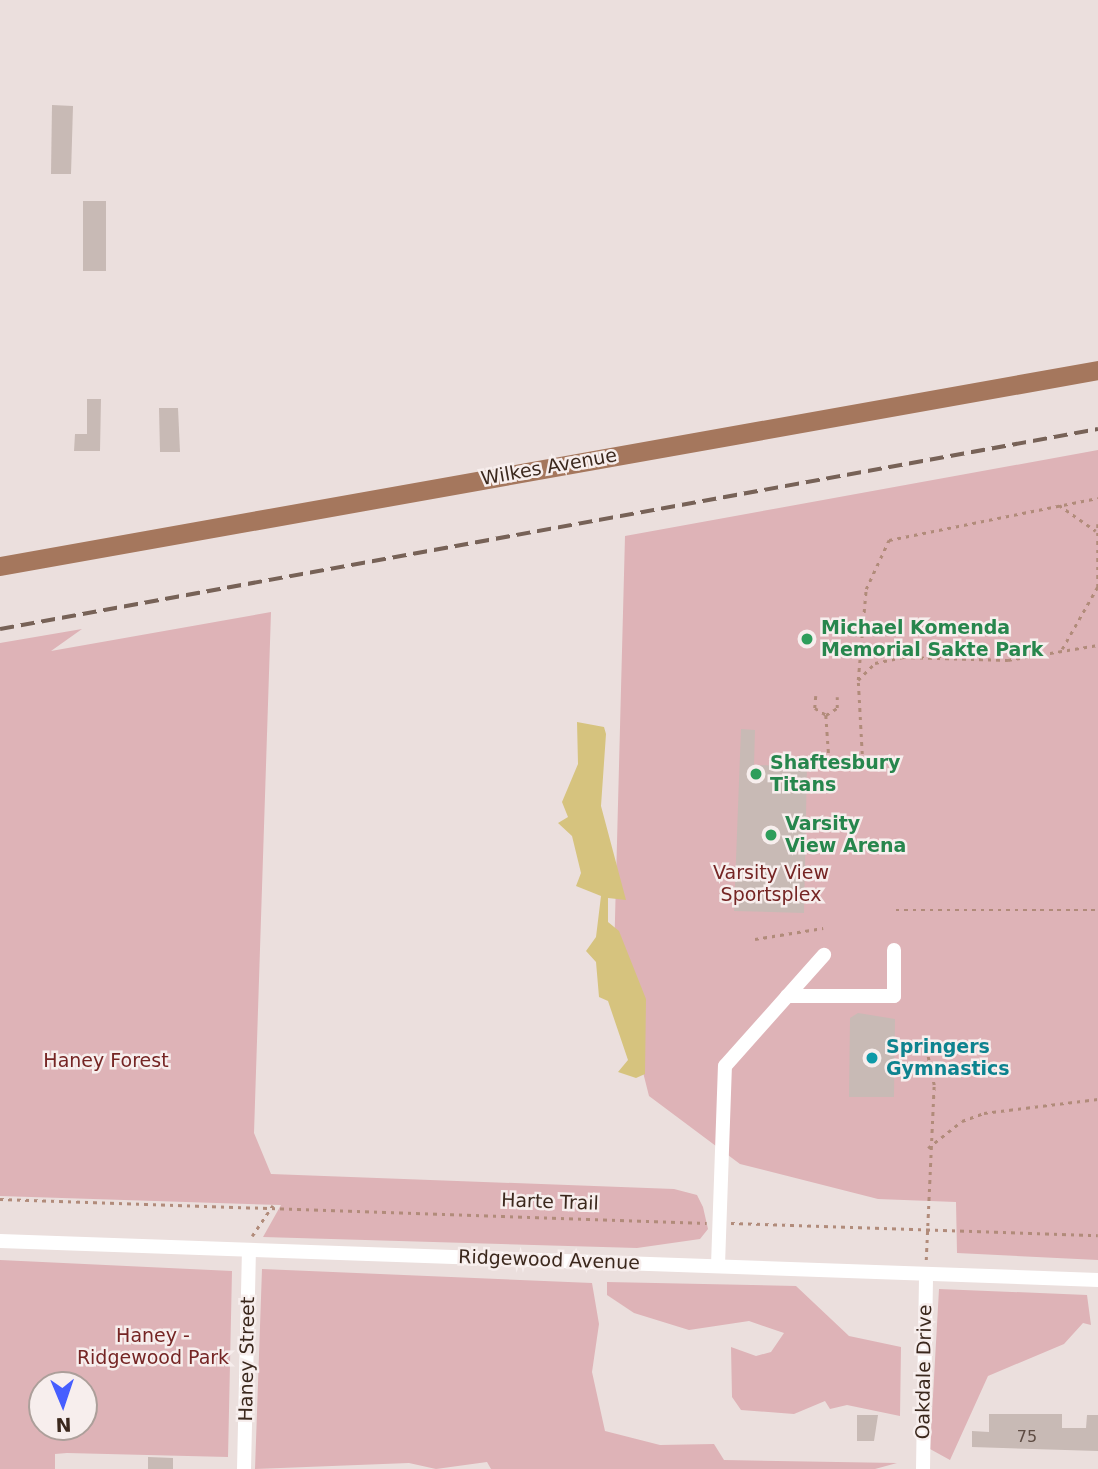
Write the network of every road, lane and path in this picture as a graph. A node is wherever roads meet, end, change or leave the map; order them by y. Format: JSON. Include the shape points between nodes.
{"nodes":[{"id":1,"x":1098,"y":370,"type":"edge"},
{"id":2,"x":1098,"y":498,"type":"edge"},
{"id":3,"x":1056,"y":504,"type":"junction"},
{"id":4,"x":1098,"y":524,"type":"edge"},
{"id":5,"x":1096,"y":531,"type":"junction"},
{"id":6,"x":0,"y":566,"type":"edge"},
{"id":7,"x":1098,"y":586,"type":"edge"},
{"id":8,"x":1098,"y":645,"type":"edge"},
{"id":9,"x":1062,"y":649,"type":"junction"},
{"id":10,"x":858,"y":680,"type":"junction"},
{"id":11,"x":816,"y":696,"type":"dead end"},
{"id":12,"x":837,"y":697,"type":"dead end"},
{"id":13,"x":826,"y":715,"type":"junction"},
{"id":14,"x":829,"y":754,"type":"dead end"},
{"id":15,"x":862,"y":754,"type":"dead end"},
{"id":16,"x":896,"y":910,"type":"dead end"},
{"id":17,"x":1098,"y":910,"type":"edge"},
{"id":18,"x":823,"y":928,"type":"dead end"},
{"id":19,"x":755,"y":939,"type":"dead end"},
{"id":20,"x":894,"y":950,"type":"dead end"},
{"id":21,"x":824,"y":954,"type":"dead end"},
{"id":22,"x":787,"y":996,"type":"junction"},
{"id":23,"x":926,"y":1048,"type":"dead end"},
{"id":24,"x":1098,"y":1099,"type":"edge"},
{"id":25,"x":928,"y":1148,"type":"junction"},
{"id":26,"x":0,"y":1199,"type":"edge"},
{"id":27,"x":273,"y":1205,"type":"junction"},
{"id":28,"x":719,"y":1223,"type":"junction"},
{"id":29,"x":926,"y":1229,"type":"junction"},
{"id":30,"x":1098,"y":1236,"type":"edge"},
{"id":31,"x":0,"y":1241,"type":"edge"},
{"id":32,"x":249,"y":1250,"type":"junction"},
{"id":33,"x":718,"y":1265,"type":"junction"},
{"id":34,"x":926,"y":1274,"type":"junction"},
{"id":35,"x":1098,"y":1280,"type":"edge"},
{"id":36,"x":244,"y":1469,"type":"edge"},
{"id":37,"x":923,"y":1469,"type":"edge"}],
"edges":[{"from":1,"to":6,"type":"main road","name":"Wilkes Avenue"},
{"from":2,"to":3,"type":"path"},
{"from":3,"to":5,"type":"path","via":[[1086,519]]},
{"from":3,"to":10,"type":"path","via":[[889,540],[866,589]]},
{"from":4,"to":5,"type":"path"},
{"from":5,"to":7,"type":"path"},
{"from":7,"to":9,"type":"path"},
{"from":8,"to":9,"type":"path"},
{"from":9,"to":10,"type":"path","via":[[1008,660],[903,657],[875,663]]},
{"from":10,"to":15,"type":"path"},
{"from":11,"to":13,"type":"path","via":[[816,708]]},
{"from":12,"to":13,"type":"path","via":[[837,708]]},
{"from":13,"to":14,"type":"path"},
{"from":16,"to":17,"type":"path"},
{"from":18,"to":19,"type":"path"},
{"from":20,"to":22,"type":"street","via":[[894,996]]},
{"from":21,"to":22,"type":"street"},
{"from":22,"to":28,"type":"street","via":[[725,1066]]},
{"from":23,"to":25,"type":"path","via":[[933,1085]]},
{"from":24,"to":25,"type":"path","via":[[984,1114],[962,1121]]},
{"from":25,"to":29,"type":"path"},
{"from":26,"to":27,"type":"path","name":"Harte Trail"},
{"from":27,"to":28,"type":"path","name":"Harte Trail"},
{"from":27,"to":32,"type":"path"},
{"from":28,"to":29,"type":"path","name":"Harte Trail"},
{"from":28,"to":33,"type":"street"},
{"from":29,"to":30,"type":"path","name":"Harte Trail"},
{"from":29,"to":34,"type":"path"},
{"from":31,"to":32,"type":"street","name":"Ridgewood Avenue"},
{"from":32,"to":33,"type":"street","name":"Ridgewood Avenue"},
{"from":32,"to":36,"type":"street","name":"Haney Street"},
{"from":33,"to":34,"type":"street","name":"Ridgewood Avenue"},
{"from":34,"to":35,"type":"street","name":"Ridgewood Avenue"},
{"from":34,"to":37,"type":"street","name":"Oakdale Drive"}]}
